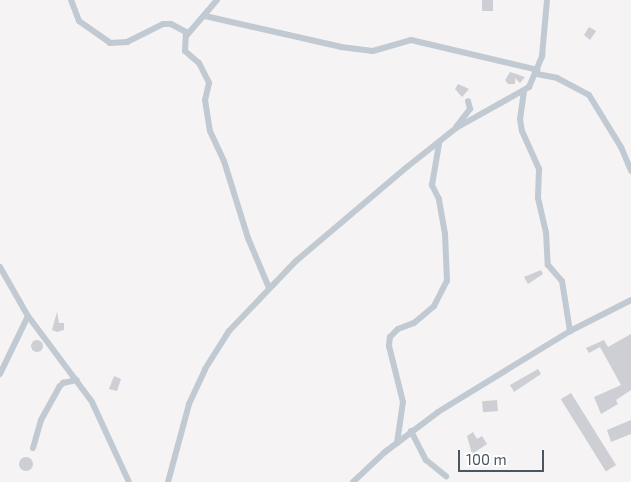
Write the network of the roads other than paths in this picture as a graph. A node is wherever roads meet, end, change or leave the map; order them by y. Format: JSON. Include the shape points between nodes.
{"nodes":[{"id":1,"x":70,"y":0,"type":"edge"},
{"id":2,"x":217,"y":0,"type":"edge"},
{"id":3,"x":547,"y":0,"type":"edge"},
{"id":4,"x":205,"y":16,"type":"junction"},
{"id":5,"x":187,"y":35,"type":"junction"},
{"id":6,"x":537,"y":72,"type":"junction"},
{"id":7,"x":524,"y":91,"type":"junction"},
{"id":8,"x":468,"y":101,"type":"dead end"},
{"id":9,"x":456,"y":128,"type":"junction"},
{"id":10,"x":439,"y":143,"type":"junction"},
{"id":11,"x":631,"y":171,"type":"edge"},
{"id":12,"x":0,"y":266,"type":"edge"},
{"id":13,"x":269,"y":288,"type":"junction"},
{"id":14,"x":631,"y":300,"type":"edge"},
{"id":15,"x":28,"y":316,"type":"junction"},
{"id":16,"x":570,"y":331,"type":"junction"},
{"id":17,"x":0,"y":374,"type":"edge"},
{"id":18,"x":76,"y":380,"type":"junction"},
{"id":19,"x":411,"y":431,"type":"junction"},
{"id":20,"x":396,"y":443,"type":"junction"},
{"id":21,"x":33,"y":448,"type":"dead end"},
{"id":22,"x":446,"y":476,"type":"dead end"},
{"id":23,"x":129,"y":482,"type":"edge"},
{"id":24,"x":168,"y":482,"type":"edge"},
{"id":25,"x":354,"y":482,"type":"edge"}],
"edges":[{"from":1,"to":5,"type":"street","via":[[79,21],[110,43],[125,42],[163,24],[171,24]]},
{"from":2,"to":4,"type":"street"},
{"from":3,"to":6,"type":"street","via":[[543,50]]},
{"from":4,"to":5,"type":"street"},
{"from":4,"to":6,"type":"street","via":[[273,34],[363,51],[375,51],[411,40]]},
{"from":5,"to":13,"type":"street","via":[[185,51],[199,63],[209,83],[205,100],[210,131]]},
{"from":6,"to":7,"type":"street"},
{"from":6,"to":11,"type":"street","via":[[557,78],[589,95],[621,147]]},
{"from":7,"to":9,"type":"street"},
{"from":7,"to":16,"type":"street","via":[[522,131],[539,169],[538,198],[546,232],[548,265],[560,277],[564,288]]},
{"from":8,"to":9,"type":"street","via":[[470,110]]},
{"from":9,"to":10,"type":"street"},
{"from":10,"to":13,"type":"street","via":[[303,254]]},
{"from":10,"to":20,"type":"street","via":[[432,185],[439,199],[445,234],[448,281],[434,306],[390,337],[389,346],[403,402]]},
{"from":12,"to":15,"type":"street"},
{"from":13,"to":24,"type":"street","via":[[229,331],[205,369],[189,404]]},
{"from":14,"to":16,"type":"street"},
{"from":15,"to":17,"type":"street"},
{"from":15,"to":18,"type":"street"},
{"from":16,"to":19,"type":"street"},
{"from":18,"to":21,"type":"street","via":[[59,387],[41,420]]},
{"from":18,"to":23,"type":"street","via":[[92,402]]},
{"from":19,"to":20,"type":"street"},
{"from":19,"to":22,"type":"street","via":[[426,460]]},
{"from":20,"to":25,"type":"street"}]}
